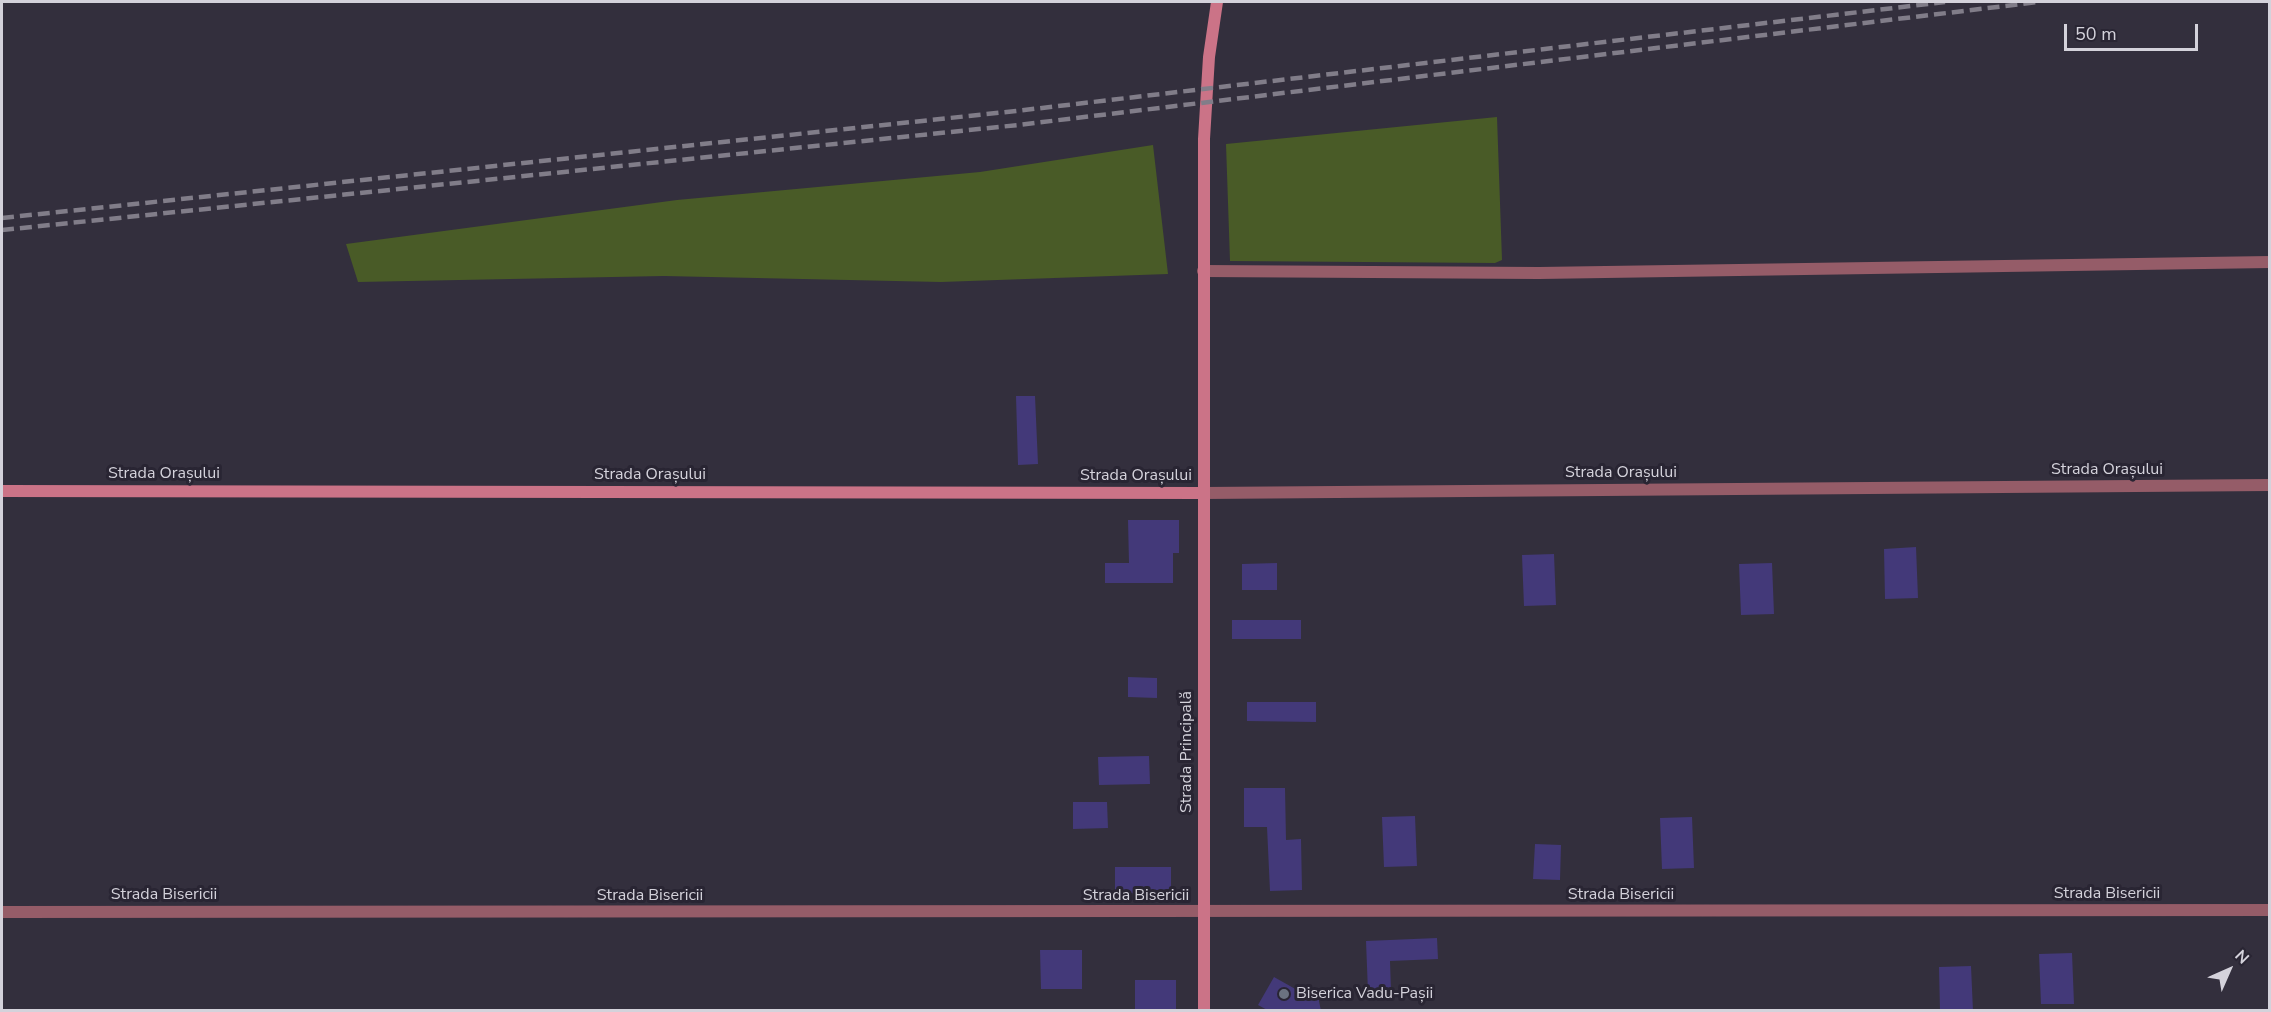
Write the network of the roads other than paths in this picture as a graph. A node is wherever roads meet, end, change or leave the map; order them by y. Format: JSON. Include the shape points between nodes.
{"nodes":[{"id":1,"x":1218,"y":2,"type":"edge"},
{"id":2,"x":2270,"y":262,"type":"edge"},
{"id":3,"x":1203,"y":271,"type":"junction"},
{"id":4,"x":2270,"y":485,"type":"edge"},
{"id":5,"x":2,"y":491,"type":"edge"},
{"id":6,"x":1203,"y":493,"type":"junction"},
{"id":7,"x":2270,"y":910,"type":"edge"},
{"id":8,"x":2,"y":912,"type":"edge"},
{"id":9,"x":1204,"y":912,"type":"junction"},
{"id":10,"x":1204,"y":1011,"type":"edge"}],
"edges":[{"from":1,"to":3,"type":"main road","name":"Strada Principală","via":[[1209,57],[1204,139]]},
{"from":2,"to":3,"type":"street","via":[[1539,273]]},
{"from":3,"to":6,"type":"main road","name":"Strada Principală"},
{"from":4,"to":6,"type":"street","name":"Strada Orașului"},
{"from":5,"to":6,"type":"main road","name":"Strada Orașului"},
{"from":6,"to":9,"type":"main road","name":"Strada Principală"},
{"from":7,"to":9,"type":"street","name":"Strada Bisericii"},
{"from":8,"to":9,"type":"street","name":"Strada Bisericii"},
{"from":9,"to":10,"type":"main road","name":"Strada Principală"}]}
